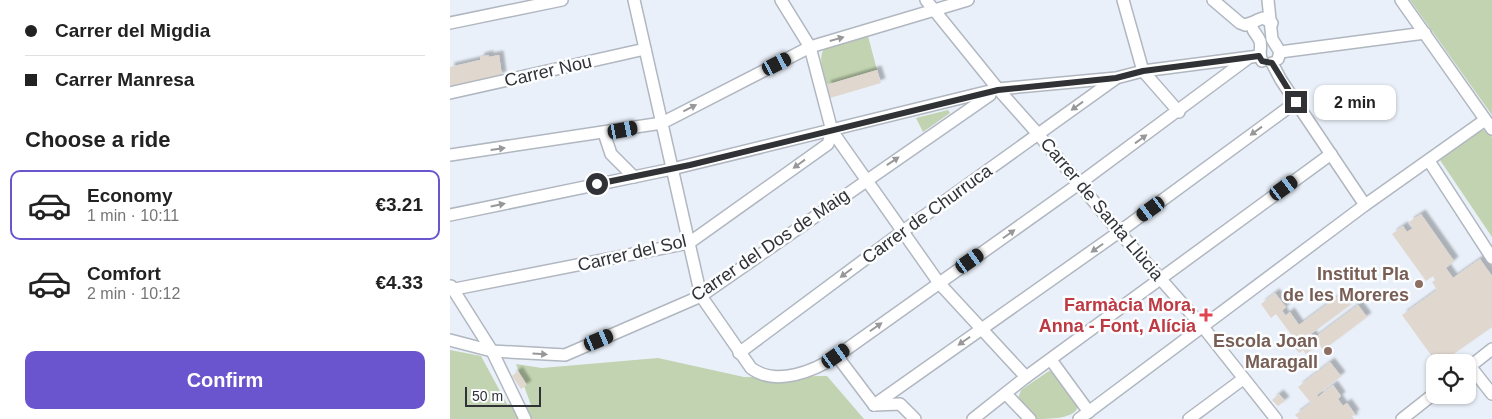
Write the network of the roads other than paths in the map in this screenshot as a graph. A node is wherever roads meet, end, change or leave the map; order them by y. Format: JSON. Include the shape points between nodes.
{"nodes":[{"id":1,"x":562,"y":0,"type":"edge"},
{"id":2,"x":634,"y":0,"type":"edge"},
{"id":3,"x":781,"y":0,"type":"edge"},
{"id":4,"x":926,"y":0,"type":"edge"},
{"id":5,"x":968,"y":0,"type":"edge"},
{"id":6,"x":1123,"y":0,"type":"edge"},
{"id":7,"x":1213,"y":0,"type":"edge"},
{"id":8,"x":1267,"y":0,"type":"edge"},
{"id":9,"x":1401,"y":0,"type":"edge"},
{"id":10,"x":547,"y":1,"type":"edge"},
{"id":11,"x":934,"y":10,"type":"junction"},
{"id":12,"x":1255,"y":21,"type":"junction"},
{"id":13,"x":450,"y":22,"type":"edge"},
{"id":14,"x":1272,"y":23,"type":"junction"},
{"id":15,"x":1425,"y":33,"type":"junction"},
{"id":16,"x":810,"y":47,"type":"junction"},
{"id":17,"x":645,"y":49,"type":"junction"},
{"id":18,"x":1280,"y":52,"type":"junction"},
{"id":19,"x":1259,"y":56,"type":"junction"},
{"id":20,"x":1247,"y":59,"type":"junction"},
{"id":21,"x":1272,"y":63,"type":"junction"},
{"id":22,"x":1143,"y":71,"type":"junction"},
{"id":23,"x":1116,"y":78,"type":"junction"},
{"id":24,"x":998,"y":90,"type":"junction"},
{"id":25,"x":450,"y":93,"type":"edge"},
{"id":26,"x":1296,"y":102,"type":"junction"},
{"id":27,"x":1178,"y":112,"type":"junction"},
{"id":28,"x":662,"y":123,"type":"junction"},
{"id":29,"x":1489,"y":124,"type":"edge"},
{"id":30,"x":832,"y":131,"type":"junction"},
{"id":31,"x":604,"y":133,"type":"junction"},
{"id":32,"x":1038,"y":134,"type":"junction"},
{"id":33,"x":1331,"y":154,"type":"junction"},
{"id":34,"x":450,"y":156,"type":"edge"},
{"id":35,"x":1429,"y":161,"type":"junction"},
{"id":36,"x":672,"y":169,"type":"junction"},
{"id":37,"x":634,"y":177,"type":"junction"},
{"id":38,"x":866,"y":179,"type":"junction"},
{"id":39,"x":1080,"y":183,"type":"junction"},
{"id":40,"x":1366,"y":205,"type":"junction"},
{"id":41,"x":450,"y":215,"type":"edge"},
{"id":42,"x":903,"y":231,"type":"junction"},
{"id":43,"x":1119,"y":232,"type":"junction"},
{"id":44,"x":689,"y":243,"type":"junction"},
{"id":45,"x":1492,"y":258,"type":"edge"},
{"id":46,"x":1160,"y":279,"type":"junction"},
{"id":47,"x":939,"y":283,"type":"junction"},
{"id":48,"x":452,"y":287,"type":"edge"},
{"id":49,"x":700,"y":296,"type":"junction"},
{"id":50,"x":1203,"y":327,"type":"junction"},
{"id":51,"x":982,"y":328,"type":"junction"},
{"id":52,"x":450,"y":340,"type":"edge"},
{"id":53,"x":1492,"y":349,"type":"edge"},
{"id":54,"x":492,"y":351,"type":"junction"},
{"id":55,"x":739,"y":353,"type":"junction"},
{"id":56,"x":836,"y":356,"type":"junction"},
{"id":57,"x":1051,"y":360,"type":"junction"},
{"id":58,"x":1476,"y":362,"type":"edge"},
{"id":59,"x":1476,"y":375,"type":"edge"},
{"id":60,"x":1026,"y":377,"type":"junction"},
{"id":61,"x":1243,"y":379,"type":"junction"},
{"id":62,"x":1006,"y":394,"type":"junction"},
{"id":63,"x":1492,"y":394,"type":"edge"},
{"id":64,"x":1426,"y":399,"type":"edge"},
{"id":65,"x":874,"y":405,"type":"junction"},
{"id":66,"x":1089,"y":412,"type":"junction"},
{"id":67,"x":525,"y":419,"type":"edge"},
{"id":68,"x":915,"y":419,"type":"edge"},
{"id":69,"x":973,"y":419,"type":"edge"},
{"id":70,"x":1030,"y":419,"type":"edge"},
{"id":71,"x":1079,"y":419,"type":"edge"},
{"id":72,"x":1189,"y":419,"type":"edge"},
{"id":73,"x":1276,"y":419,"type":"edge"},
{"id":74,"x":1402,"y":419,"type":"edge"}],
"edges":[{"from":1,"to":10,"type":"street"},
{"from":2,"to":17,"type":"street"},
{"from":3,"to":16,"type":"street"},
{"from":4,"to":11,"type":"street","name":"Carrer de Santa Llùcia"},
{"from":5,"to":11,"type":"street"},
{"from":6,"to":22,"type":"street"},
{"from":7,"to":12,"type":"street","via":[[1240,23],[1246,25]]},
{"from":8,"to":12,"type":"street"},
{"from":8,"to":14,"type":"street"},
{"from":9,"to":15,"type":"street"},
{"from":10,"to":13,"type":"street"},
{"from":16,"to":11,"type":"street","one_way":true},
{"from":11,"to":24,"type":"street","name":"Carrer de Santa Llùcia"},
{"from":12,"to":14,"type":"street","via":[[1263,18]]},
{"from":12,"to":19,"type":"street","via":[[1252,28],[1260,41]]},
{"from":14,"to":18,"type":"street","via":[[1272,40]]},
{"from":15,"to":18,"type":"street"},
{"from":15,"to":29,"type":"street"},
{"from":28,"to":16,"type":"street","one_way":true},
{"from":16,"to":30,"type":"street"},
{"from":17,"to":25,"type":"street","name":"Carrer Nou"},
{"from":17,"to":28,"type":"street"},
{"from":18,"to":21,"type":"street"},
{"from":19,"to":20,"type":"street"},
{"from":19,"to":21,"type":"street","via":[[1262,61]]},
{"from":20,"to":22,"type":"street"},
{"from":20,"to":27,"type":"street"},
{"from":21,"to":26,"type":"street"},
{"from":22,"to":23,"type":"street"},
{"from":22,"to":27,"type":"street"},
{"from":23,"to":24,"type":"street"},
{"from":23,"to":32,"type":"street","name":"Carrer de Churruca","one_way":true},
{"from":24,"to":30,"type":"street"},
{"from":24,"to":32,"type":"street","name":"Carrer de Santa Llùcia"},
{"from":38,"to":24,"type":"street","name":"Carrer del Dos de Maig","one_way":true},
{"from":26,"to":33,"type":"street"},
{"from":26,"to":43,"type":"street","one_way":true},
{"from":39,"to":27,"type":"street","one_way":true},
{"from":28,"to":31,"type":"street"},
{"from":28,"to":36,"type":"street"},
{"from":29,"to":35,"type":"street"},
{"from":30,"to":36,"type":"street"},
{"from":30,"to":38,"type":"street"},
{"from":30,"to":44,"type":"street","name":"Carrer del Sol","one_way":true,"via":[[828,144]]},
{"from":34,"to":31,"type":"street","one_way":true},
{"from":31,"to":37,"type":"street","via":[[611,154]]},
{"from":32,"to":39,"type":"street","name":"Carrer de Santa Llùcia"},
{"from":32,"to":42,"type":"street","name":"Carrer de Churruca"},
{"from":33,"to":40,"type":"street"},
{"from":33,"to":46,"type":"street"},
{"from":35,"to":40,"type":"street"},
{"from":35,"to":45,"type":"street"},
{"from":36,"to":37,"type":"street"},
{"from":36,"to":44,"type":"street"},
{"from":41,"to":37,"type":"street","one_way":true},
{"from":38,"to":42,"type":"street"},
{"from":38,"to":49,"type":"street","name":"Carrer del Dos de Maig"},
{"from":39,"to":43,"type":"street","name":"Carrer de Santa Llùcia"},
{"from":47,"to":39,"type":"street","one_way":true},
{"from":40,"to":50,"type":"street"},
{"from":42,"to":47,"type":"street"},
{"from":42,"to":55,"type":"street","name":"Carrer de Churruca","one_way":true},
{"from":43,"to":46,"type":"street","name":"Carrer de Santa Llùcia"},
{"from":43,"to":51,"type":"street","one_way":true},
{"from":44,"to":48,"type":"street","name":"Carrer del Sol"},
{"from":44,"to":49,"type":"street"},
{"from":46,"to":50,"type":"street","name":"Carrer de Santa Llùcia"},
{"from":46,"to":57,"type":"street"},
{"from":47,"to":51,"type":"street"},
{"from":56,"to":47,"type":"street","one_way":true},
{"from":48,"to":54,"type":"street"},
{"from":54,"to":49,"type":"street","name":"Carrer del Dos de Maig","one_way":true,"via":[[565,355]]},
{"from":49,"to":55,"type":"street"},
{"from":50,"to":61,"type":"street","name":"Carrer de Santa Llùcia"},
{"from":50,"to":66,"type":"street"},
{"from":51,"to":60,"type":"street"},
{"from":51,"to":65,"type":"street","one_way":true},
{"from":52,"to":54,"type":"street","name":"Carrer del Dos de Maig"},
{"from":53,"to":58,"type":"street"},
{"from":54,"to":67,"type":"street"},
{"from":55,"to":56,"type":"street","via":[[756,371],[772,375],[802,373]]},
{"from":56,"to":65,"type":"street"},
{"from":57,"to":60,"type":"street"},
{"from":57,"to":66,"type":"street"},
{"from":59,"to":63,"type":"street"},
{"from":60,"to":62,"type":"street"},
{"from":61,"to":72,"type":"street"},
{"from":61,"to":73,"type":"street","name":"Carrer de Santa Llùcia"},
{"from":62,"to":69,"type":"street"},
{"from":62,"to":70,"type":"street"},
{"from":64,"to":74,"type":"street"},
{"from":65,"to":68,"type":"street","via":[[900,404]]},
{"from":66,"to":71,"type":"street"}]}
